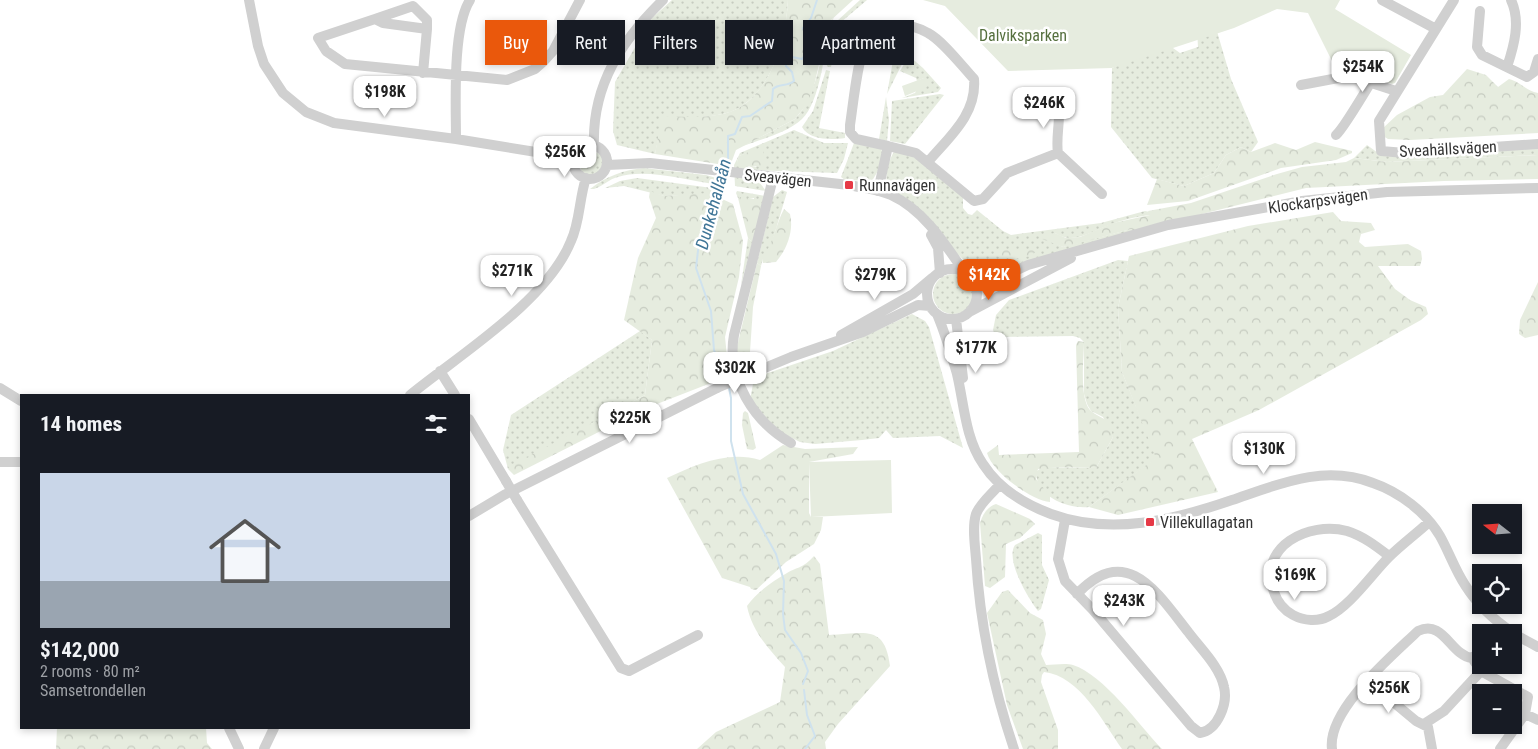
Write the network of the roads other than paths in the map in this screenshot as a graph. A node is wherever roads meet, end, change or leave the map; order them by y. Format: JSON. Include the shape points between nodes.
{"nodes":[{"id":1,"x":249,"y":0,"type":"edge"},
{"id":2,"x":470,"y":0,"type":"edge"},
{"id":3,"x":580,"y":0,"type":"edge"},
{"id":4,"x":663,"y":0,"type":"edge"},
{"id":5,"x":1382,"y":0,"type":"edge"},
{"id":6,"x":1454,"y":0,"type":"edge"},
{"id":7,"x":1511,"y":0,"type":"edge"},
{"id":8,"x":1480,"y":12,"type":"dead end"},
{"id":9,"x":375,"y":20,"type":"junction"},
{"id":10,"x":427,"y":28,"type":"junction"},
{"id":11,"x":1436,"y":29,"type":"junction"},
{"id":12,"x":1538,"y":59,"type":"edge"},
{"id":13,"x":1507,"y":67,"type":"junction"},
{"id":14,"x":422,"y":73,"type":"junction"},
{"id":15,"x":456,"y":76,"type":"junction"},
{"id":16,"x":1371,"y":82,"type":"junction"},
{"id":17,"x":1301,"y":85,"type":"dead end"},
{"id":18,"x":1396,"y":91,"type":"junction"},
{"id":19,"x":1056,"y":98,"type":"dead end"},
{"id":20,"x":1336,"y":135,"type":"dead end"},
{"id":21,"x":456,"y":139,"type":"junction"},
{"id":22,"x":1538,"y":144,"type":"edge"},
{"id":23,"x":594,"y":145,"type":"junction"},
{"id":24,"x":888,"y":146,"type":"junction"},
{"id":25,"x":1058,"y":153,"type":"junction"},
{"id":26,"x":573,"y":158,"type":"junction"},
{"id":27,"x":928,"y":162,"type":"junction"},
{"id":28,"x":607,"y":165,"type":"junction"},
{"id":29,"x":586,"y":178,"type":"junction"},
{"id":30,"x":773,"y":178,"type":"junction"},
{"id":31,"x":1538,"y":188,"type":"edge"},
{"id":32,"x":878,"y":191,"type":"junction"},
{"id":33,"x":889,"y":194,"type":"junction"},
{"id":34,"x":1102,"y":194,"type":"dead end"},
{"id":35,"x":1101,"y":243,"type":"junction"},
{"id":36,"x":965,"y":273,"type":"junction"},
{"id":37,"x":937,"y":274,"type":"junction"},
{"id":38,"x":973,"y":280,"type":"junction"},
{"id":39,"x":934,"y":310,"type":"junction"},
{"id":40,"x":970,"y":311,"type":"junction"},
{"id":41,"x":956,"y":319,"type":"junction"},
{"id":42,"x":827,"y":343,"type":"junction"},
{"id":43,"x":440,"y":371,"type":"junction"},
{"id":44,"x":0,"y":388,"type":"edge"},
{"id":45,"x":411,"y":394,"type":"edge"},
{"id":46,"x":453,"y":394,"type":"edge"},
{"id":47,"x":20,"y":400,"type":"edge"},
{"id":48,"x":470,"y":421,"type":"edge"},
{"id":49,"x":968,"y":429,"type":"junction"},
{"id":50,"x":791,"y":443,"type":"dead end"},
{"id":51,"x":0,"y":462,"type":"edge"},
{"id":52,"x":20,"y":462,"type":"edge"},
{"id":53,"x":1000,"y":484,"type":"junction"},
{"id":54,"x":470,"y":515,"type":"edge"},
{"id":55,"x":1066,"y":520,"type":"junction"},
{"id":56,"x":1429,"y":522,"type":"junction"},
{"id":57,"x":1389,"y":556,"type":"junction"},
{"id":58,"x":1077,"y":594,"type":"junction"},
{"id":59,"x":1495,"y":624,"type":"edge"},
{"id":60,"x":698,"y":635,"type":"dead end"},
{"id":61,"x":1522,"y":638,"type":"edge"},
{"id":62,"x":1538,"y":647,"type":"edge"},
{"id":63,"x":1472,"y":658,"type":"edge"},
{"id":64,"x":1478,"y":674,"type":"edge"},
{"id":65,"x":1486,"y":674,"type":"edge"},
{"id":66,"x":1368,"y":681,"type":"junction"},
{"id":67,"x":1525,"y":714,"type":"junction"},
{"id":68,"x":1538,"y":720,"type":"edge"},
{"id":69,"x":1424,"y":724,"type":"junction"},
{"id":70,"x":229,"y":729,"type":"edge"},
{"id":71,"x":274,"y":729,"type":"edge"},
{"id":72,"x":239,"y":749,"type":"edge"},
{"id":73,"x":264,"y":749,"type":"edge"},
{"id":74,"x":1014,"y":749,"type":"edge"},
{"id":75,"x":1332,"y":749,"type":"edge"},
{"id":76,"x":1432,"y":749,"type":"edge"},
{"id":77,"x":1500,"y":749,"type":"edge"}],
"edges":[{"from":1,"to":21,"type":"street","via":[[264,64],[283,93],[306,112],[334,123]]},
{"from":2,"to":15,"type":"street","via":[[460,38]]},
{"from":3,"to":15,"type":"street","via":[[553,50],[535,69],[507,80]]},
{"from":4,"to":23,"type":"street","via":[[620,49],[609,70],[595,122]]},
{"from":5,"to":11,"type":"street"},
{"from":6,"to":11,"type":"street","name":"Sveahällsvägen"},
{"from":7,"to":13,"type":"street","via":[[1516,22]]},
{"from":8,"to":13,"type":"street","via":[[1479,52]]},
{"from":9,"to":10,"type":"street"},
{"from":9,"to":10,"type":"street","via":[[413,6],[427,20]]},
{"from":9,"to":14,"type":"street","via":[[318,38],[326,51],[345,64]]},
{"from":10,"to":14,"type":"street"},
{"from":11,"to":18,"type":"street","name":"Sveahällsvägen"},
{"from":12,"to":13,"type":"street","via":[[1531,77]]},
{"from":14,"to":15,"type":"street"},
{"from":15,"to":21,"type":"street"},
{"from":16,"to":17,"type":"street","via":[[1338,78]]},
{"from":16,"to":18,"type":"street"},
{"from":16,"to":20,"type":"street"},
{"from":18,"to":22,"type":"street","name":"Sveahällsvägen","via":[[1379,121],[1381,151],[1405,153]]},
{"from":19,"to":25,"type":"street","via":[[1060,108],[1056,133]]},
{"from":21,"to":26,"type":"street"},
{"from":23,"to":26,"type":"street","via":[[580,148]]},
{"from":23,"to":28,"type":"street","via":[[604,152]]},
{"from":24,"to":27,"type":"street","via":[[910,150]]},
{"from":24,"to":27,"type":"street","via":[[856,139],[850,132],[850,125],[864,45],[874,33],[895,25],[928,33],[974,80],[969,111]]},
{"from":24,"to":32,"type":"street"},
{"from":25,"to":27,"type":"street","via":[[1007,173],[979,201],[974,201]]},
{"from":25,"to":34,"type":"street"},
{"from":26,"to":29,"type":"street","via":[[576,171]]},
{"from":28,"to":29,"type":"street","via":[[599,176]]},
{"from":28,"to":30,"type":"street","name":"Sveavägen","via":[[650,163]]},
{"from":29,"to":43,"type":"street","via":[[572,241],[558,265],[540,288],[508,317]]},
{"from":30,"to":32,"type":"street","name":"Sveavägen"},
{"from":30,"to":50,"type":"street","via":[[734,335],[732,360],[747,401],[757,415]]},
{"from":31,"to":35,"type":"street","name":"Klockarpsvägen","via":[[1388,192],[1302,201],[1168,225]]},
{"from":32,"to":33,"type":"street","name":"Sveavägen"},
{"from":33,"to":36,"type":"street","via":[[916,212]]},
{"from":33,"to":37,"type":"street","via":[[931,235],[938,248]]},
{"from":35,"to":38,"type":"street","via":[[1028,265],[988,283]]},
{"from":35,"to":40,"type":"street"},
{"from":36,"to":37,"type":"street","via":[[952,269]]},
{"from":36,"to":38,"type":"street"},
{"from":37,"to":39,"type":"street","via":[[928,292]]},
{"from":37,"to":42,"type":"street","via":[[913,294]]},
{"from":38,"to":40,"type":"street","via":[[977,296]]},
{"from":39,"to":41,"type":"street","via":[[946,318]]},
{"from":39,"to":42,"type":"street","via":[[918,305],[863,332]]},
{"from":39,"to":49,"type":"street","via":[[950,349]]},
{"from":40,"to":41,"type":"street"},
{"from":41,"to":49,"type":"street"},
{"from":42,"to":54,"type":"street","bridge":true,"via":[[717,388],[525,484]]},
{"from":43,"to":45,"type":"street"},
{"from":43,"to":46,"type":"street"},
{"from":44,"to":47,"type":"street"},
{"from":48,"to":60,"type":"street","bridge":true,"via":[[621,668],[629,671]]},
{"from":49,"to":53,"type":"street","via":[[982,463]]},
{"from":51,"to":52,"type":"street"},
{"from":53,"to":55,"type":"street","via":[[1025,503]]},
{"from":53,"to":74,"type":"street","via":[[976,514],[975,550],[990,667]]},
{"from":55,"to":56,"type":"street","via":[[1108,525],[1150,522],[1192,513],[1285,481],[1335,475],[1385,488],[1410,504]]},
{"from":55,"to":58,"type":"street","via":[[1058,558],[1062,576]]},
{"from":56,"to":57,"type":"street"},
{"from":56,"to":59,"type":"street","via":[[1466,586]]},
{"from":57,"to":57,"type":"street","via":[[1341,607],[1324,619],[1306,620],[1290,613],[1273,590],[1271,570],[1278,550],[1304,532],[1324,529],[1347,531]]},
{"from":58,"to":58,"type":"street","via":[[1092,580],[1112,572],[1127,572],[1148,582],[1223,680],[1225,700],[1213,724],[1200,733],[1191,726]]},
{"from":61,"to":62,"type":"street"},
{"from":63,"to":66,"type":"street","via":[[1458,652],[1442,633],[1425,628],[1418,631]]},
{"from":64,"to":69,"type":"street","via":[[1444,711]]},
{"from":65,"to":67,"type":"street","via":[[1528,697]]},
{"from":66,"to":69,"type":"street"},
{"from":66,"to":75,"type":"street","via":[[1340,717],[1331,738]]},
{"from":67,"to":68,"type":"street"},
{"from":67,"to":77,"type":"street"},
{"from":69,"to":76,"type":"street","via":[[1430,732]]},
{"from":70,"to":72,"type":"street"},
{"from":71,"to":73,"type":"street"}]}
